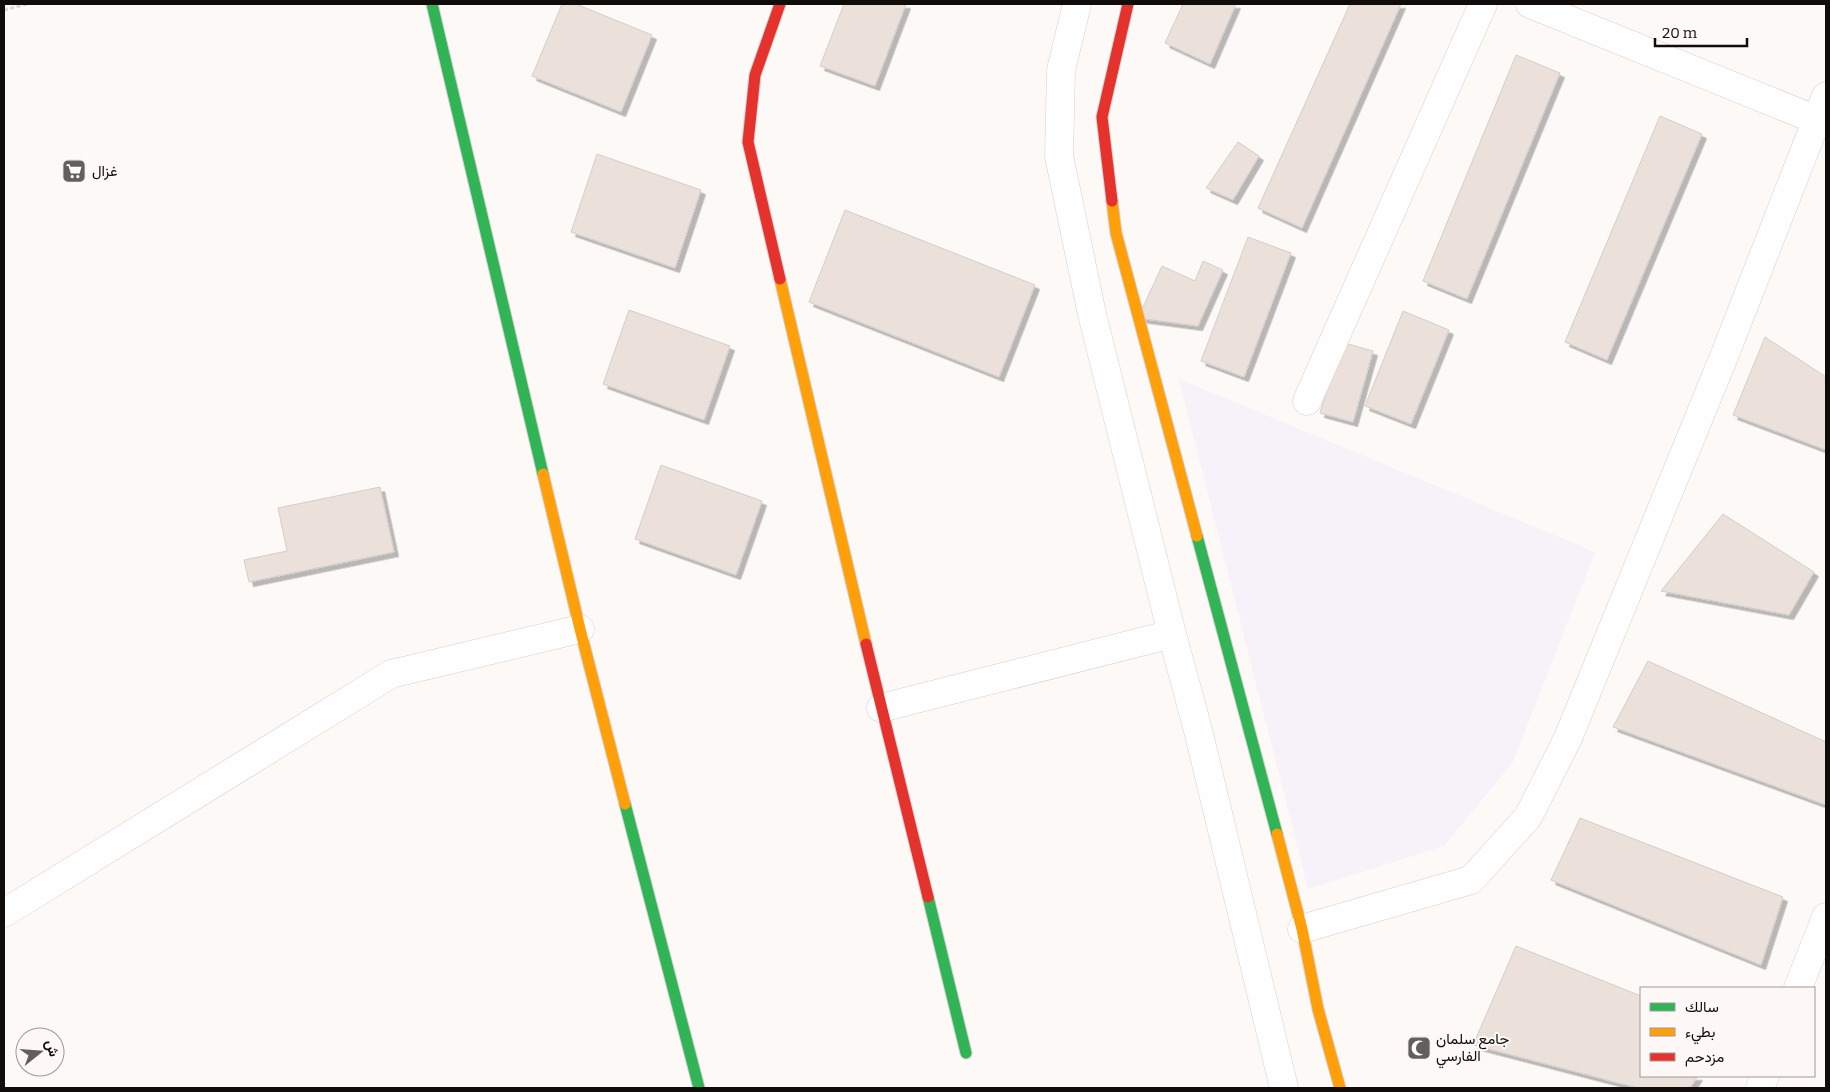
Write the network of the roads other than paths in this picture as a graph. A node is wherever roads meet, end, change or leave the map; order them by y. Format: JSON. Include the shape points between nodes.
{"nodes":[{"id":1,"x":432,"y":4,"type":"edge"},
{"id":2,"x":780,"y":4,"type":"edge"},
{"id":3,"x":1077,"y":4,"type":"edge"},
{"id":4,"x":1128,"y":4,"type":"edge"},
{"id":5,"x":1483,"y":4,"type":"edge"},
{"id":6,"x":1530,"y":4,"type":"edge"},
{"id":7,"x":1821,"y":108,"type":"edge"},
{"id":8,"x":1307,"y":401,"type":"dead end"},
{"id":9,"x":580,"y":629,"type":"junction"},
{"id":10,"x":1172,"y":634,"type":"junction"},
{"id":11,"x":881,"y":708,"type":"junction"},
{"id":12,"x":4,"y":913,"type":"edge"},
{"id":13,"x":1826,"y":917,"type":"edge"},
{"id":14,"x":1302,"y":929,"type":"junction"},
{"id":15,"x":1798,"y":987,"type":"edge"},
{"id":16,"x":966,"y":1053,"type":"dead end"},
{"id":17,"x":699,"y":1088,"type":"edge"},
{"id":18,"x":1284,"y":1088,"type":"edge"},
{"id":19,"x":1340,"y":1088,"type":"edge"}],
"edges":[{"from":1,"to":9,"type":"street"},
{"from":2,"to":11,"type":"street","via":[[755,75],[748,142]]},
{"from":3,"to":10,"type":"street","via":[[1061,70],[1059,156],[1092,314]]},
{"from":4,"to":14,"type":"street","via":[[1102,117],[1116,233]]},
{"from":5,"to":8,"type":"street"},
{"from":6,"to":7,"type":"street"},
{"from":7,"to":14,"type":"street","via":[[1568,738],[1528,817],[1471,880]]},
{"from":9,"to":12,"type":"street","via":[[391,674]]},
{"from":9,"to":17,"type":"street"},
{"from":10,"to":11,"type":"street"},
{"from":10,"to":18,"type":"street"},
{"from":11,"to":16,"type":"street"},
{"from":13,"to":15,"type":"street"},
{"from":14,"to":19,"type":"street","via":[[1318,1009]]}]}
